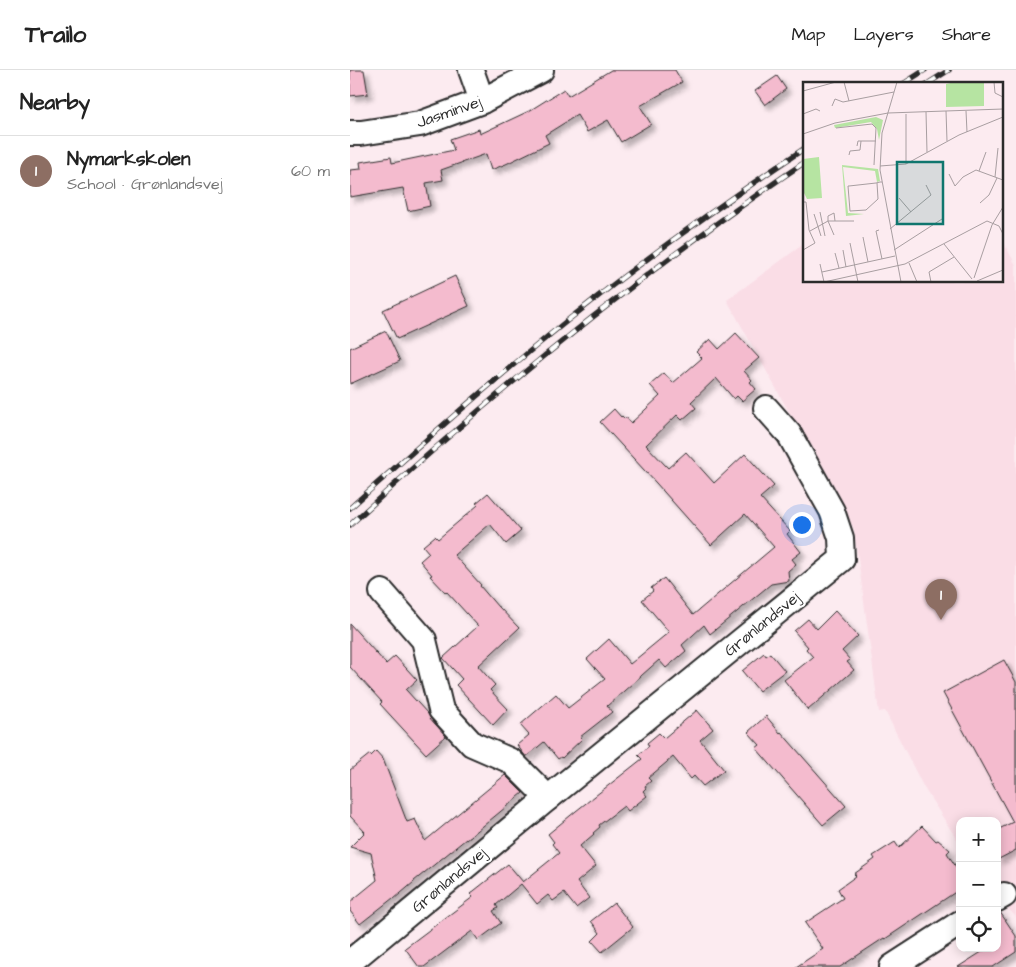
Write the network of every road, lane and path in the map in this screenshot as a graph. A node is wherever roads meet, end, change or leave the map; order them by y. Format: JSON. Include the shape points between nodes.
{"nodes":[{"id":1,"x":471,"y":70,"type":"edge"},
{"id":2,"x":541,"y":70,"type":"edge"},
{"id":3,"x":482,"y":101,"type":"junction"},
{"id":4,"x":350,"y":133,"type":"edge"},
{"id":5,"x":766,"y":408,"type":"dead end"},
{"id":6,"x":382,"y":592,"type":"dead end"},
{"id":7,"x":548,"y":798,"type":"junction"},
{"id":8,"x":956,"y":927,"type":"edge"},
{"id":9,"x":350,"y":962,"type":"edge"},
{"id":10,"x":892,"y":967,"type":"edge"}],
"edges":[{"from":1,"to":3,"type":"street"},
{"from":2,"to":3,"type":"street","name":"Jasminvej"},
{"from":3,"to":4,"type":"street","name":"Jasminvej","via":[[420,124]]},
{"from":5,"to":7,"type":"street","name":"Grønlandsvej","via":[[789,434],[832,511],[841,538],[842,559]]},
{"from":6,"to":7,"type":"street","via":[[424,640],[442,710],[472,744],[511,760]]},
{"from":7,"to":9,"type":"street","name":"Grønlandsvej"},
{"from":8,"to":10,"type":"street"}]}
